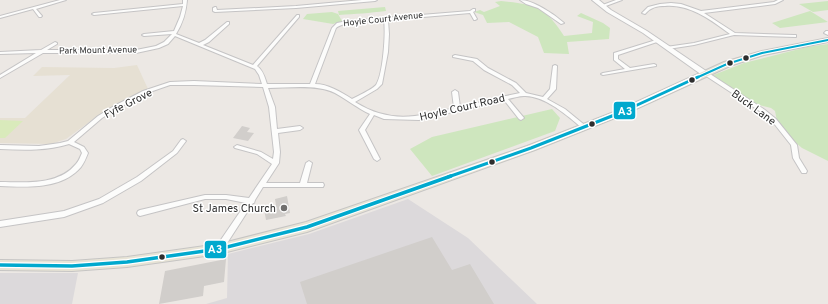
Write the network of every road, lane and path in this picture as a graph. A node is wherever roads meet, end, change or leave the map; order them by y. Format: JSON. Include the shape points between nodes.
{"nodes":[{"id":1,"x":64,"y":0,"type":"edge"},
{"id":2,"x":375,"y":0,"type":"edge"},
{"id":3,"x":522,"y":0,"type":"edge"},
{"id":4,"x":595,"y":0,"type":"edge"},
{"id":5,"x":620,"y":0,"type":"edge"},
{"id":6,"x":781,"y":0,"type":"edge"},
{"id":7,"x":278,"y":1,"type":"edge"},
{"id":8,"x":185,"y":2,"type":"edge"},
{"id":9,"x":602,"y":6,"type":"junction"},
{"id":10,"x":34,"y":8,"type":"junction"},
{"id":11,"x":214,"y":8,"type":"dead end"},
{"id":12,"x":280,"y":8,"type":"junction"},
{"id":13,"x":702,"y":12,"type":"junction"},
{"id":14,"x":644,"y":13,"type":"dead end"},
{"id":15,"x":94,"y":14,"type":"dead end"},
{"id":16,"x":40,"y":16,"type":"dead end"},
{"id":17,"x":298,"y":16,"type":"dead end"},
{"id":18,"x":0,"y":17,"type":"edge"},
{"id":19,"x":386,"y":19,"type":"junction"},
{"id":20,"x":475,"y":19,"type":"dead end"},
{"id":21,"x":228,"y":23,"type":"dead end"},
{"id":22,"x":562,"y":23,"type":"dead end"},
{"id":23,"x":175,"y":34,"type":"junction"},
{"id":24,"x":734,"y":34,"type":"junction"},
{"id":25,"x":144,"y":35,"type":"dead end"},
{"id":26,"x":794,"y":36,"type":"dead end"},
{"id":27,"x":828,"y":40,"type":"edge"},
{"id":28,"x":658,"y":41,"type":"junction"},
{"id":29,"x":55,"y":43,"type":"dead end"},
{"id":30,"x":199,"y":45,"type":"junction"},
{"id":31,"x":668,"y":48,"type":"junction"},
{"id":32,"x":41,"y":51,"type":"junction"},
{"id":33,"x":0,"y":53,"type":"edge"},
{"id":34,"x":455,"y":56,"type":"dead end"},
{"id":35,"x":654,"y":65,"type":"dead end"},
{"id":36,"x":254,"y":66,"type":"junction"},
{"id":37,"x":555,"y":66,"type":"dead end"},
{"id":38,"x":629,"y":69,"type":"junction"},
{"id":39,"x":705,"y":73,"type":"junction"},
{"id":40,"x":603,"y":74,"type":"dead end"},
{"id":41,"x":0,"y":77,"type":"edge"},
{"id":42,"x":312,"y":85,"type":"junction"},
{"id":43,"x":264,"y":86,"type":"junction"},
{"id":44,"x":455,"y":92,"type":"dead end"},
{"id":45,"x":524,"y":94,"type":"junction"},
{"id":46,"x":504,"y":97,"type":"junction"},
{"id":47,"x":545,"y":98,"type":"junction"},
{"id":48,"x":351,"y":102,"type":"junction"},
{"id":49,"x":457,"y":108,"type":"junction"},
{"id":50,"x":373,"y":113,"type":"junction"},
{"id":51,"x":521,"y":118,"type":"dead end"},
{"id":52,"x":584,"y":127,"type":"junction"},
{"id":53,"x":300,"y":128,"type":"dead end"},
{"id":54,"x":275,"y":132,"type":"junction"},
{"id":55,"x":183,"y":141,"type":"dead end"},
{"id":56,"x":70,"y":142,"type":"junction"},
{"id":57,"x":237,"y":147,"type":"dead end"},
{"id":58,"x":0,"y":148,"type":"edge"},
{"id":59,"x":376,"y":159,"type":"dead end"},
{"id":60,"x":276,"y":163,"type":"junction"},
{"id":61,"x":309,"y":163,"type":"dead end"},
{"id":62,"x":804,"y":171,"type":"dead end"},
{"id":63,"x":0,"y":184,"type":"edge"},
{"id":64,"x":263,"y":185,"type":"junction"},
{"id":65,"x":303,"y":185,"type":"junction"},
{"id":66,"x":321,"y":185,"type":"dead end"},
{"id":67,"x":252,"y":201,"type":"junction"},
{"id":68,"x":140,"y":213,"type":"dead end"},
{"id":69,"x":0,"y":224,"type":"edge"},
{"id":70,"x":219,"y":248,"type":"junction"},
{"id":71,"x":0,"y":265,"type":"edge"}],
"edges":[{"from":1,"to":10,"type":"street"},
{"from":2,"to":12,"type":"street"},
{"from":3,"to":22,"type":"street","via":[[539,7]]},
{"from":4,"to":9,"type":"street"},
{"from":5,"to":9,"type":"street"},
{"from":6,"to":13,"type":"street","via":[[775,4]]},
{"from":7,"to":12,"type":"street"},
{"from":8,"to":15,"type":"street"},
{"from":8,"to":23,"type":"street","via":[[182,19]]},
{"from":9,"to":28,"type":"street"},
{"from":10,"to":16,"type":"street"},
{"from":10,"to":18,"type":"street"},
{"from":11,"to":12,"type":"street","via":[[215,11]]},
{"from":13,"to":14,"type":"street","via":[[690,6],[669,3],[649,8]]},
{"from":13,"to":24,"type":"street"},
{"from":17,"to":36,"type":"street"},
{"from":19,"to":20,"type":"street","name":"Hoyle Court Avenue","via":[[472,11]]},
{"from":19,"to":42,"type":"street","name":"Hoyle Court Avenue","via":[[344,22],[336,25]]},
{"from":19,"to":48,"type":"street","via":[[388,26],[379,84]]},
{"from":21,"to":30,"type":"street"},
{"from":23,"to":25,"type":"street"},
{"from":23,"to":30,"type":"street"},
{"from":23,"to":32,"type":"street","name":"Park Mount Avenue","via":[[166,43],[148,49]]},
{"from":24,"to":26,"type":"street"},
{"from":24,"to":31,"type":"street"},
{"from":27,"to":39,"type":"main road","via":[[750,57]]},
{"from":28,"to":31,"type":"street"},
{"from":28,"to":38,"type":"street","via":[[616,54],[616,59]]},
{"from":29,"to":32,"type":"street"},
{"from":30,"to":36,"type":"street"},
{"from":31,"to":39,"type":"street"},
{"from":32,"to":33,"type":"street","name":"Park Mount Avenue"},
{"from":32,"to":41,"type":"street"},
{"from":34,"to":45,"type":"street","name":"Hoyle Court Road","via":[[475,60],[514,84]]},
{"from":35,"to":38,"type":"street"},
{"from":36,"to":43,"type":"street","via":[[262,75]]},
{"from":37,"to":47,"type":"street","via":[[553,89]]},
{"from":38,"to":40,"type":"street"},
{"from":39,"to":52,"type":"main road"},
{"from":39,"to":62,"type":"street","name":"Buck Lane","via":[[774,120],[794,145],[796,158]]},
{"from":42,"to":43,"type":"street","name":"Hoyle Court Road"},
{"from":42,"to":48,"type":"street","name":"Hoyle Court Road","via":[[327,88]]},
{"from":43,"to":54,"type":"street","via":[[272,107]]},
{"from":43,"to":56,"type":"street","name":"Fyfe Grove","via":[[170,84],[136,97],[100,117]]},
{"from":44,"to":49,"type":"street"},
{"from":45,"to":46,"type":"street","name":"Hoyle Court Road"},
{"from":45,"to":47,"type":"street","name":"Hoyle Court Road"},
{"from":46,"to":49,"type":"street","name":"Hoyle Court Road"},
{"from":46,"to":51,"type":"street"},
{"from":47,"to":52,"type":"street","name":"Hoyle Court Road"},
{"from":48,"to":50,"type":"street","name":"Hoyle Court Road"},
{"from":49,"to":50,"type":"street","name":"Hoyle Court Road","via":[[407,119],[384,117]]},
{"from":50,"to":59,"type":"street","via":[[362,130]]},
{"from":52,"to":70,"type":"main road","via":[[525,151],[328,220]]},
{"from":53,"to":54,"type":"street"},
{"from":54,"to":60,"type":"street","via":[[278,152]]},
{"from":55,"to":69,"type":"street","via":[[175,152],[139,179],[101,201],[64,214]]},
{"from":56,"to":58,"type":"street","name":"Fyfe Grove","via":[[39,148]]},
{"from":56,"to":63,"type":"street","via":[[82,148],[85,153],[82,163],[70,173],[54,182],[29,185]]},
{"from":57,"to":60,"type":"street","via":[[259,153]]},
{"from":60,"to":64,"type":"street"},
{"from":61,"to":65,"type":"street"},
{"from":64,"to":65,"type":"street"},
{"from":64,"to":67,"type":"street"},
{"from":65,"to":66,"type":"street"},
{"from":67,"to":68,"type":"street","via":[[205,197]]},
{"from":67,"to":70,"type":"street"},
{"from":70,"to":71,"type":"main road","via":[[98,265]]}]}
